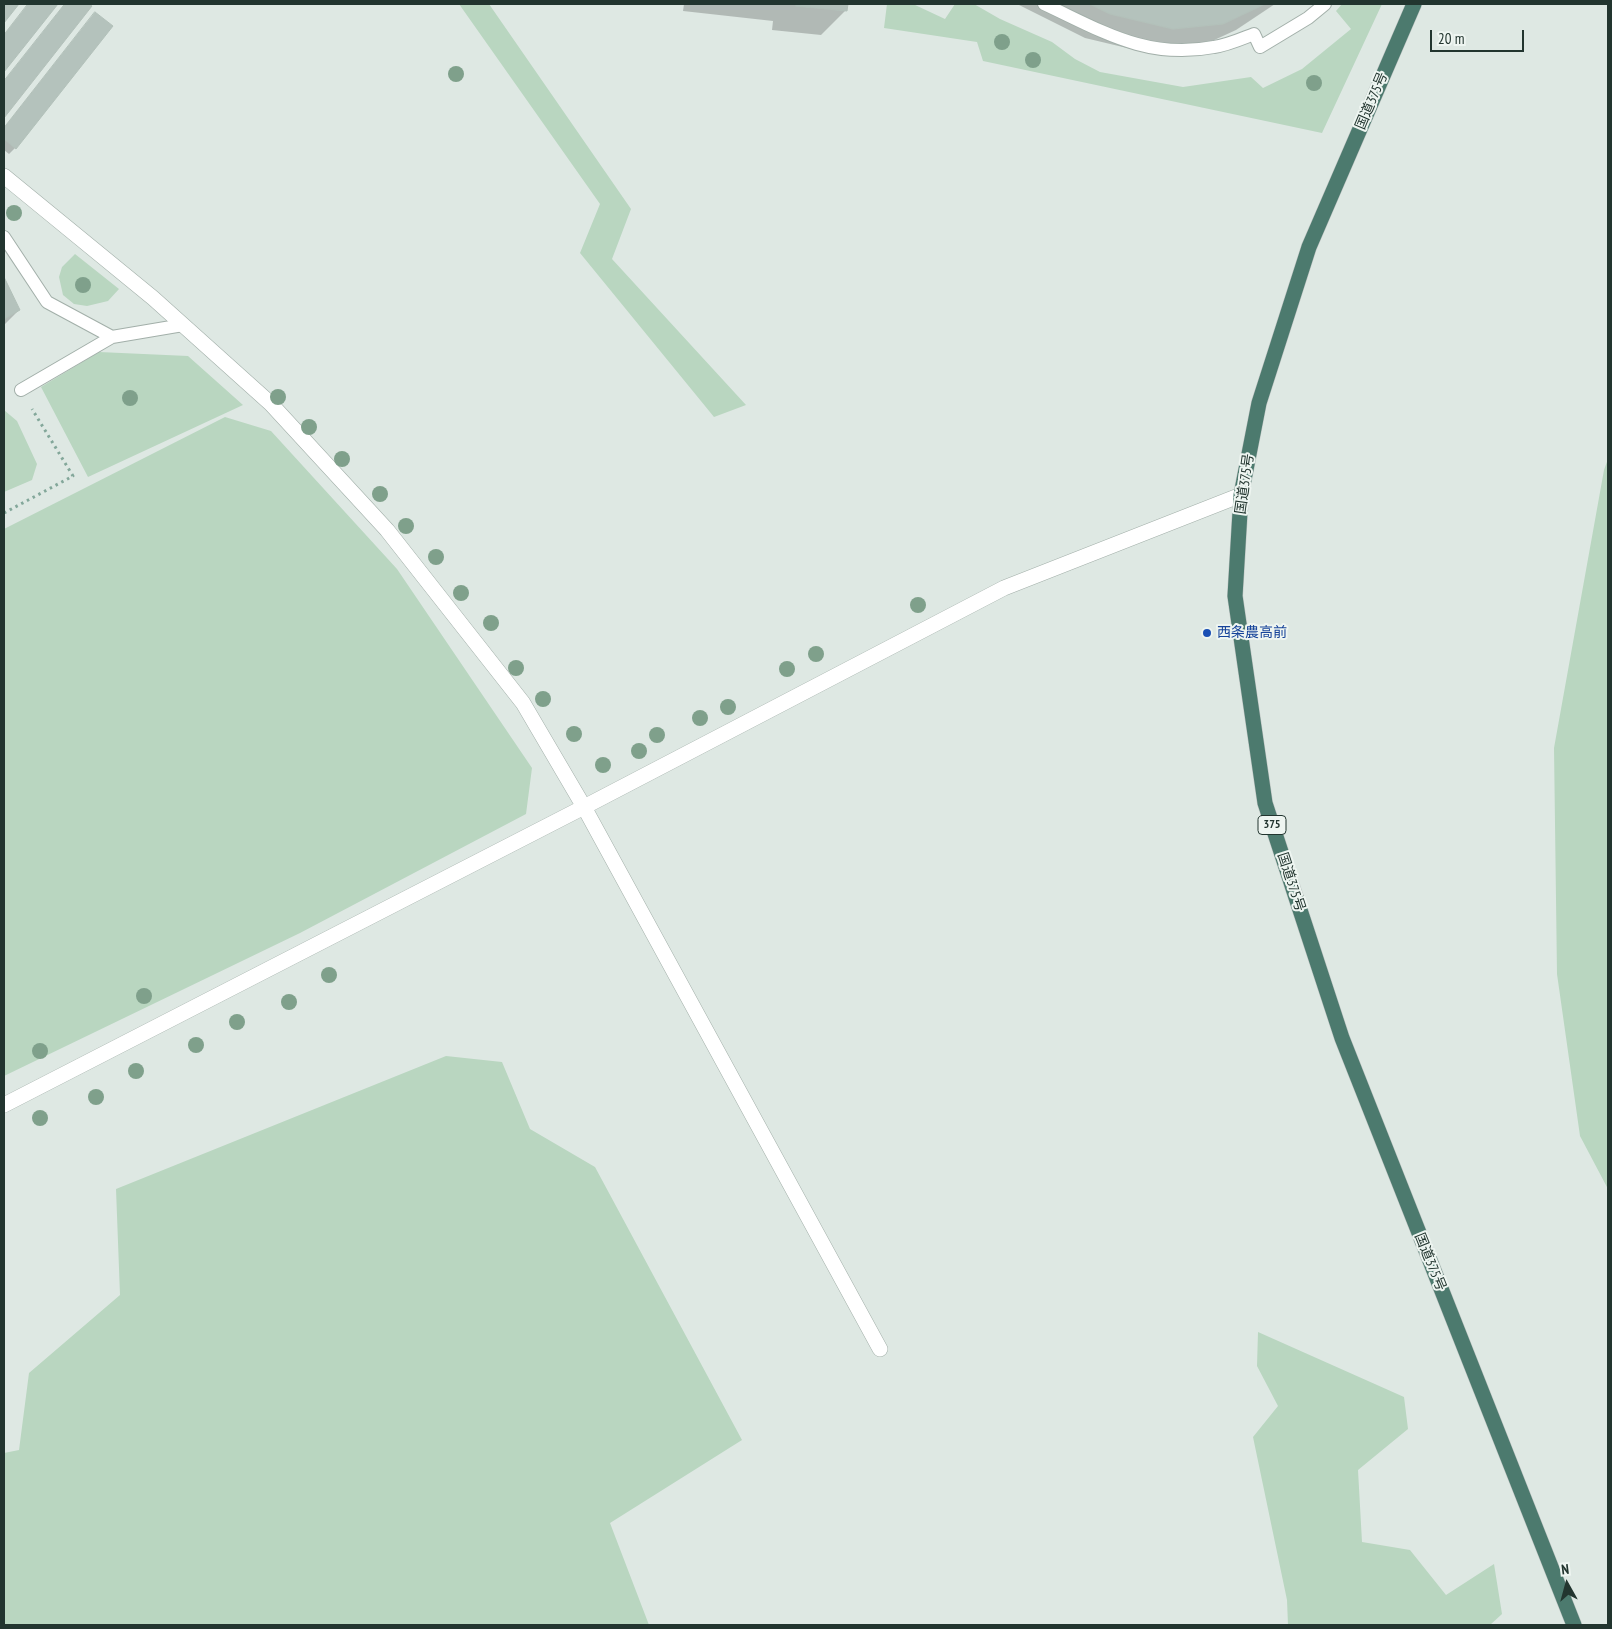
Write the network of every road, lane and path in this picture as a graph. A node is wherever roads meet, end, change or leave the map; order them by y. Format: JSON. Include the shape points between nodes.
{"nodes":[{"id":1,"x":1044,"y":4,"type":"edge"},
{"id":2,"x":1325,"y":4,"type":"edge"},
{"id":3,"x":1414,"y":4,"type":"edge"},
{"id":4,"x":4,"y":176,"type":"edge"},
{"id":5,"x":4,"y":237,"type":"edge"},
{"id":6,"x":183,"y":325,"type":"junction"},
{"id":7,"x":112,"y":337,"type":"junction"},
{"id":8,"x":21,"y":390,"type":"joint"},
{"id":9,"x":1241,"y":495,"type":"junction"},
{"id":10,"x":4,"y":512,"type":"edge"},
{"id":11,"x":584,"y":807,"type":"junction"},
{"id":12,"x":4,"y":1105,"type":"edge"},
{"id":13,"x":880,"y":1349,"type":"dead end"},
{"id":14,"x":1574,"y":1625,"type":"edge"}],
"edges":[{"from":1,"to":2,"type":"lane","via":[[1120,40],[1152,49],[1184,51],[1215,47],[1254,34],[1260,47]]},
{"from":3,"to":9,"type":"highway","name":"国道375号","number":"375","via":[[1309,247],[1259,403]]},
{"from":4,"to":6,"type":"street"},
{"from":5,"to":7,"type":"lane","via":[[47,302]]},
{"from":6,"to":7,"type":"lane"},
{"from":6,"to":11,"type":"street","via":[[271,404],[387,530],[523,704]]},
{"from":7,"to":8,"type":"lane"},
{"from":8,"to":10,"type":"path","via":[[73,476]]},
{"from":9,"to":11,"type":"street","via":[[1004,588]]},
{"from":9,"to":14,"type":"highway","name":"国道375号","number":"375","via":[[1235,596],[1265,803],[1342,1038]]},
{"from":11,"to":12,"type":"street"},
{"from":11,"to":13,"type":"street"}]}
